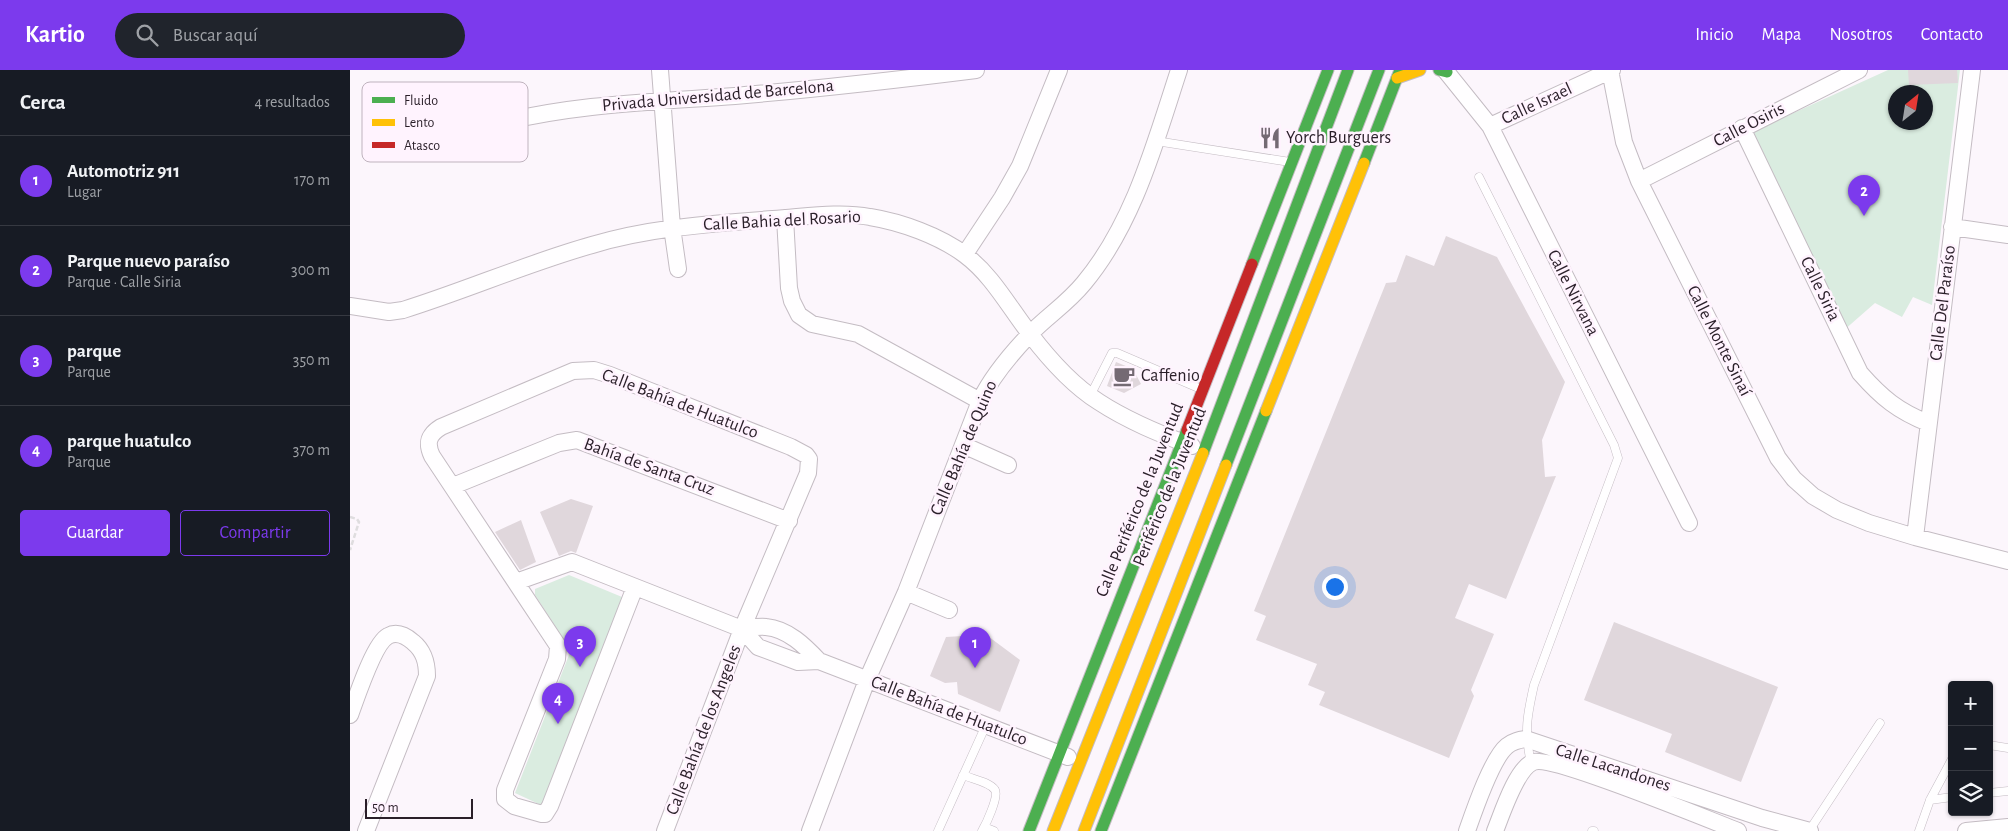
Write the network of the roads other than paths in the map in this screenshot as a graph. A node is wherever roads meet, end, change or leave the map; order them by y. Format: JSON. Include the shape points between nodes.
{"nodes":[{"id":1,"x":660,"y":70,"type":"edge"},
{"id":2,"x":976,"y":70,"type":"edge"},
{"id":3,"x":1059,"y":70,"type":"edge"},
{"id":4,"x":1179,"y":70,"type":"edge"},
{"id":5,"x":1328,"y":70,"type":"edge"},
{"id":6,"x":1348,"y":70,"type":"edge"},
{"id":7,"x":1379,"y":70,"type":"edge"},
{"id":8,"x":1420,"y":70,"type":"edge"},
{"id":9,"x":1610,"y":70,"type":"edge"},
{"id":10,"x":1859,"y":70,"type":"edge"},
{"id":11,"x":1972,"y":70,"type":"edge"},
{"id":12,"x":1444,"y":71,"type":"edge"},
{"id":13,"x":1398,"y":74,"type":"edge"},
{"id":14,"x":662,"y":101,"type":"junction"},
{"id":15,"x":528,"y":117,"type":"edge"},
{"id":16,"x":1490,"y":126,"type":"junction"},
{"id":17,"x":1742,"y":128,"type":"junction"},
{"id":18,"x":1155,"y":141,"type":"junction"},
{"id":19,"x":1292,"y":162,"type":"junction"},
{"id":20,"x":1479,"y":176,"type":"dead end"},
{"id":21,"x":1639,"y":181,"type":"junction"},
{"id":22,"x":785,"y":218,"type":"junction"},
{"id":23,"x":672,"y":227,"type":"junction"},
{"id":24,"x":1952,"y":227,"type":"junction"},
{"id":25,"x":2008,"y":235,"type":"edge"},
{"id":26,"x":965,"y":254,"type":"junction"},
{"id":27,"x":678,"y":269,"type":"dead end"},
{"id":28,"x":350,"y":306,"type":"edge"},
{"id":29,"x":1030,"y":334,"type":"junction"},
{"id":30,"x":1202,"y":390,"type":"junction"},
{"id":31,"x":1090,"y":396,"type":"junction"},
{"id":32,"x":980,"y":401,"type":"junction"},
{"id":33,"x":1928,"y":423,"type":"junction"},
{"id":34,"x":1182,"y":442,"type":"junction"},
{"id":35,"x":963,"y":445,"type":"junction"},
{"id":36,"x":1203,"y":450,"type":"junction"},
{"id":37,"x":1008,"y":464,"type":"dead end"},
{"id":38,"x":453,"y":486,"type":"junction"},
{"id":39,"x":789,"y":520,"type":"junction"},
{"id":40,"x":1689,"y":523,"type":"dead end"},
{"id":41,"x":1915,"y":537,"type":"junction"},
{"id":42,"x":2008,"y":561,"type":"edge"},
{"id":43,"x":516,"y":582,"type":"junction"},
{"id":44,"x":635,"y":587,"type":"junction"},
{"id":45,"x":906,"y":592,"type":"junction"},
{"id":46,"x":949,"y":610,"type":"dead end"},
{"id":47,"x":742,"y":629,"type":"junction"},
{"id":48,"x":868,"y":680,"type":"junction"},
{"id":49,"x":350,"y":715,"type":"edge"},
{"id":50,"x":1880,"y":723,"type":"dead end"},
{"id":51,"x":986,"y":725,"type":"junction"},
{"id":52,"x":1526,"y":739,"type":"junction"},
{"id":53,"x":1993,"y":746,"type":"edge"},
{"id":54,"x":2008,"y":748,"type":"edge"},
{"id":55,"x":1059,"y":753,"type":"junction"},
{"id":56,"x":1079,"y":761,"type":"junction"},
{"id":57,"x":1531,"y":763,"type":"junction"},
{"id":58,"x":1948,"y":766,"type":"edge"},
{"id":59,"x":963,"y":775,"type":"junction"},
{"id":60,"x":2008,"y":791,"type":"edge"},
{"id":61,"x":1993,"y":793,"type":"edge"},
{"id":62,"x":1948,"y":798,"type":"edge"},
{"id":63,"x":1930,"y":800,"type":"junction"},
{"id":64,"x":2008,"y":826,"type":"edge"},
{"id":65,"x":983,"y":829,"type":"edge"},
{"id":66,"x":366,"y":831,"type":"edge"},
{"id":67,"x":665,"y":831,"type":"edge"},
{"id":68,"x":810,"y":831,"type":"edge"},
{"id":69,"x":938,"y":831,"type":"edge"},
{"id":70,"x":994,"y":831,"type":"edge"},
{"id":71,"x":1029,"y":831,"type":"edge"},
{"id":72,"x":1053,"y":831,"type":"edge"},
{"id":73,"x":1084,"y":831,"type":"edge"},
{"id":74,"x":1101,"y":831,"type":"edge"},
{"id":75,"x":1467,"y":831,"type":"edge"},
{"id":76,"x":1496,"y":831,"type":"edge"},
{"id":77,"x":1738,"y":831,"type":"edge"},
{"id":78,"x":1809,"y":831,"type":"edge"},
{"id":79,"x":1919,"y":831,"type":"edge"},
{"id":80,"x":1966,"y":831,"type":"edge"}],
"edges":[{"from":1,"to":14,"type":"street"},
{"from":2,"to":14,"type":"street","name":"Privada Universidad de Barcelona"},
{"from":3,"to":26,"type":"street","via":[[1020,166]]},
{"from":4,"to":18,"type":"street","name":"Calle Bahía de Quino"},
{"from":5,"to":19,"type":"main road","name":"Calle Periférico de la Juventud"},
{"from":6,"to":36,"type":"main road","name":"Periférico de la Juventud"},
{"from":7,"to":73,"type":"main road"},
{"from":8,"to":13,"type":"main road"},
{"from":9,"to":16,"type":"street","name":"Calle Israel"},
{"from":9,"to":21,"type":"street","name":"Calle Monte Sinaí","via":[[1624,142]]},
{"from":10,"to":17,"type":"street","name":"Calle Osiris"},
{"from":11,"to":24,"type":"street","name":"Calle Del Paraíso"},
{"from":12,"to":16,"type":"street","name":"Calle Nirvana"},
{"from":13,"to":74,"type":"main road"},
{"from":14,"to":15,"type":"street","name":"Privada Universidad de Barcelona","via":[[592,106]]},
{"from":14,"to":23,"type":"street"},
{"from":16,"to":40,"type":"street","name":"Calle Nirvana"},
{"from":17,"to":21,"type":"street","name":"Calle Osiris"},
{"from":17,"to":33,"type":"street","name":"Calle Siria","via":[[1860,372],[1893,406]]},
{"from":18,"to":19,"type":"lane"},
{"from":18,"to":29,"type":"street","name":"Calle Bahía de Quino","via":[[1126,215],[1105,257],[1064,306]]},
{"from":19,"to":30,"type":"main road","name":"Calle Periférico de la Juventud"},
{"from":20,"to":52,"type":"lane","via":[[1610,436],[1618,458],[1534,684]]},
{"from":21,"to":41,"type":"street","name":"Calle Monte Sinaí","via":[[1778,458],[1794,479],[1813,496],[1837,510]]},
{"from":22,"to":23,"type":"street","name":"Calle Bahia del Rosario"},
{"from":22,"to":26,"type":"street","name":"Calle Bahia del Rosario","via":[[869,217],[930,235]]},
{"from":22,"to":32,"type":"street","via":[[789,288],[799,315],[812,324],[858,334]]},
{"from":23,"to":27,"type":"street"},
{"from":23,"to":28,"type":"street","name":"Calle Bahia del Rosario","via":[[592,245],[403,310],[389,312]]},
{"from":24,"to":25,"type":"street"},
{"from":24,"to":33,"type":"street","name":"Calle Del Paraíso"},
{"from":26,"to":29,"type":"street","name":"Calle Bahia del Rosario"},
{"from":29,"to":31,"type":"street","name":"Calle Bahia del Rosario","via":[[1059,368]]},
{"from":29,"to":32,"type":"street","name":"Calle Bahía de Quino","via":[[991,379]]},
{"from":30,"to":31,"type":"lane","via":[[1112,353]]},
{"from":30,"to":34,"type":"main road","name":"Calle Periférico de la Juventud"},
{"from":31,"to":34,"type":"street","name":"Calle Bahia del Rosario","via":[[1158,434]]},
{"from":32,"to":35,"type":"street","name":"Calle Bahía de Quino"},
{"from":33,"to":41,"type":"street","name":"Calle Del Paraíso"},
{"from":34,"to":36,"type":"street","name":"Calle Bahia del Rosario"},
{"from":34,"to":55,"type":"main road","name":"Calle Periférico de la Juventud"},
{"from":35,"to":37,"type":"street"},
{"from":35,"to":45,"type":"street","name":"Calle Bahía de Quino"},
{"from":36,"to":56,"type":"main road","name":"Periférico de la Juventud"},
{"from":38,"to":39,"type":"street","name":"Bahía de Santa Cruz","via":[[559,442],[577,440]]},
{"from":38,"to":39,"type":"street","name":"Calle Bahía de Huatulco","via":[[429,449],[429,437],[434,431],[573,371],[594,370],[806,455],[809,459],[808,473]]},
{"from":38,"to":43,"type":"street","name":"Calle Bahía de Huatulco"},
{"from":39,"to":47,"type":"street","name":"Calle Bahía de Huatulco"},
{"from":41,"to":42,"type":"street","name":"Calle Monte Sinaí"},
{"from":43,"to":44,"type":"street","name":"Calle Bahía de Huatulco","via":[[572,562]]},
{"from":43,"to":44,"type":"street","name":"Calle Bahía de Huatulco","via":[[558,646],[557,659],[504,795],[509,803],[542,814],[548,810],[554,797]]},
{"from":44,"to":47,"type":"street","name":"Calle Bahía de Huatulco"},
{"from":45,"to":46,"type":"street"},
{"from":45,"to":48,"type":"street","name":"Calle Bahía de Quino"},
{"from":47,"to":48,"type":"street","name":"Calle Bahía de Huatulco","via":[[767,627],[791,636],[819,661]]},
{"from":47,"to":67,"type":"street","name":"Calle Bahía de los Angeles"},
{"from":48,"to":51,"type":"street","name":"Calle Bahía de Huatulco"},
{"from":48,"to":68,"type":"street","name":"Calle Bahía de Quino"},
{"from":49,"to":66,"type":"street","via":[[370,662],[384,639],[396,634],[414,643],[425,657],[427,676]]},
{"from":50,"to":78,"type":"lane"},
{"from":51,"to":55,"type":"street","name":"Calle Bahía de Huatulco"},
{"from":51,"to":59,"type":"lane"},
{"from":52,"to":57,"type":"lane"},
{"from":52,"to":75,"type":"street","via":[[1515,741],[1500,754]]},
{"from":52,"to":78,"type":"street","name":"Calle Lacandones"},
{"from":53,"to":54,"type":"lane"},
{"from":55,"to":56,"type":"street","name":"Calle Bahía de Huatulco"},
{"from":55,"to":71,"type":"main road","name":"Calle Periférico de la Juventud"},
{"from":56,"to":72,"type":"main road","name":"Periférico de la Juventud"},
{"from":57,"to":76,"type":"street","name":"Calle Lacandones","via":[[1513,789]]},
{"from":57,"to":77,"type":"street","name":"Calle Lacandones","via":[[1553,763],[1593,776]]},
{"from":58,"to":63,"type":"lane"},
{"from":59,"to":65,"type":"lane","via":[[994,789],[996,793]]},
{"from":59,"to":69,"type":"lane"},
{"from":60,"to":61,"type":"lane"},
{"from":62,"to":63,"type":"lane"},
{"from":63,"to":79,"type":"lane"},
{"from":64,"to":80,"type":"street"},
{"from":65,"to":70,"type":"lane"}]}
